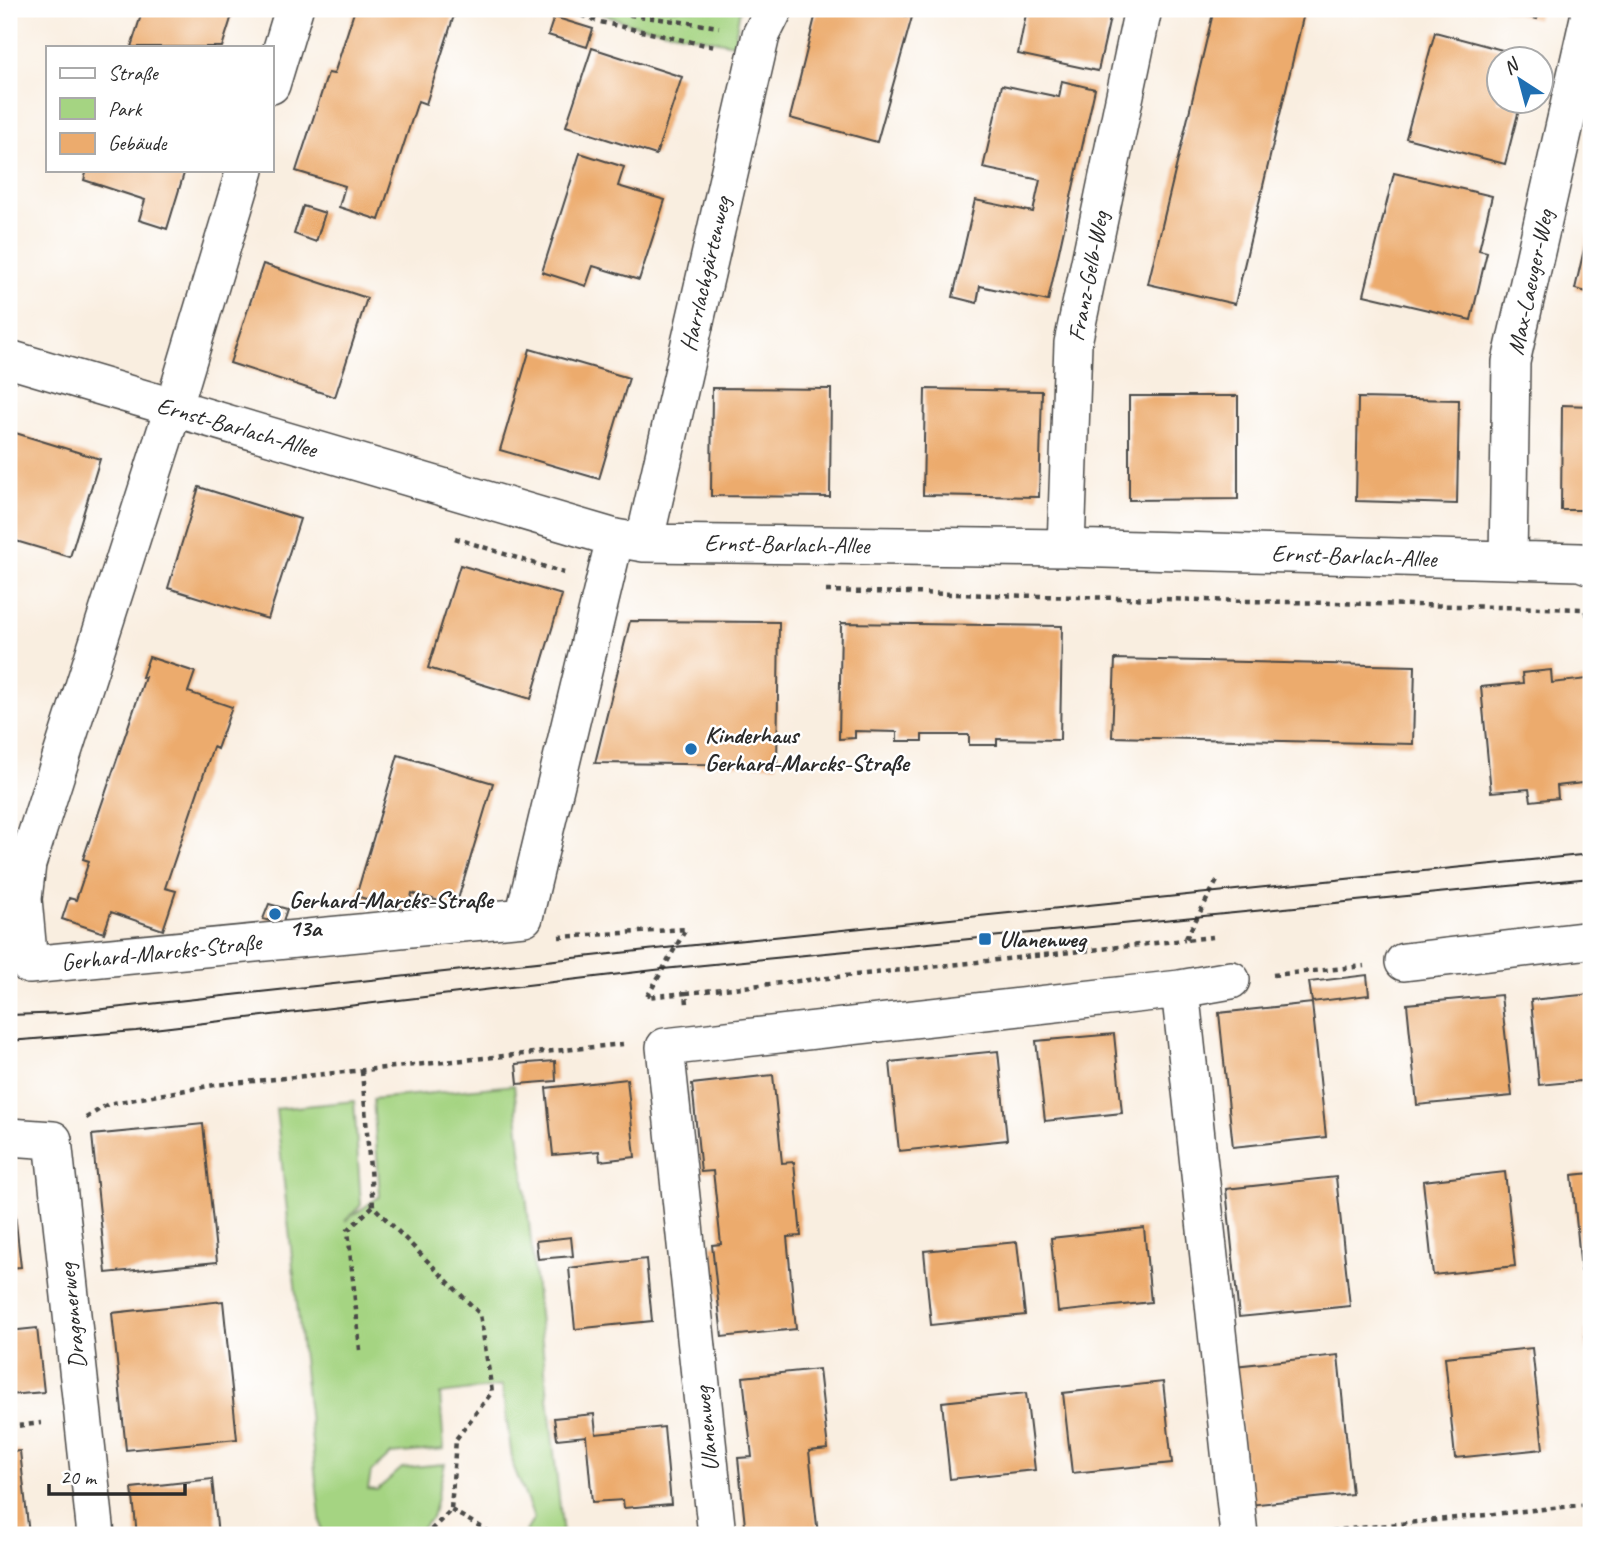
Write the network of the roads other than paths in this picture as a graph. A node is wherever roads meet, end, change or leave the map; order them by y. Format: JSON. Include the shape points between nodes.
{"nodes":[{"id":1,"x":295,"y":9,"type":"edge"},
{"id":2,"x":1143,"y":9,"type":"edge"},
{"id":3,"x":1591,"y":9,"type":"edge"},
{"id":4,"x":763,"y":33,"type":"edge"},
{"id":5,"x":273,"y":79,"type":"edge"},
{"id":6,"x":244,"y":172,"type":"edge"},
{"id":7,"x":9,"y":359,"type":"edge"},
{"id":8,"x":173,"y":409,"type":"junction"},
{"id":9,"x":629,"y":540,"type":"junction"},
{"id":10,"x":1066,"y":548,"type":"junction"},
{"id":11,"x":1508,"y":560,"type":"junction"},
{"id":12,"x":1591,"y":566,"type":"edge"},
{"id":13,"x":1591,"y":940,"type":"edge"},
{"id":14,"x":1404,"y":962,"type":"road end"},
{"id":15,"x":1231,"y":980,"type":"road end"},
{"id":16,"x":1180,"y":989,"type":"junction"},
{"id":17,"x":9,"y":1137,"type":"edge"},
{"id":18,"x":96,"y":1535,"type":"edge"},
{"id":19,"x":717,"y":1535,"type":"edge"},
{"id":20,"x":1239,"y":1535,"type":"edge"}],
"edges":[{"from":1,"to":5,"type":"street"},
{"from":2,"to":10,"type":"street","name":"Franz-Gelb-Weg","via":[[1073,344]]},
{"from":3,"to":11,"type":"street","name":"Max-Laeuger-Weg","via":[[1511,362]]},
{"from":4,"to":9,"type":"street","name":"Harrlachgärtenweg"},
{"from":6,"to":8,"type":"street"},
{"from":7,"to":8,"type":"street","name":"Ernst-Barlach-Allee"},
{"from":8,"to":9,"type":"street","name":"Ernst-Barlach-Allee"},
{"from":8,"to":9,"type":"street","name":"Gerhard-Marcks-Straße","via":[[27,864],[23,899],[29,965],[524,917]]},
{"from":9,"to":10,"type":"street","name":"Ernst-Barlach-Allee"},
{"from":10,"to":11,"type":"street","name":"Ernst-Barlach-Allee"},
{"from":11,"to":12,"type":"street","name":"Ernst-Barlach-Allee"},
{"from":13,"to":14,"type":"street"},
{"from":15,"to":16,"type":"street"},
{"from":16,"to":19,"type":"street","name":"Ulanenweg","via":[[678,1045]]},
{"from":16,"to":20,"type":"street"},
{"from":17,"to":18,"type":"street","name":"Dragonerweg","via":[[66,1131]]}]}
